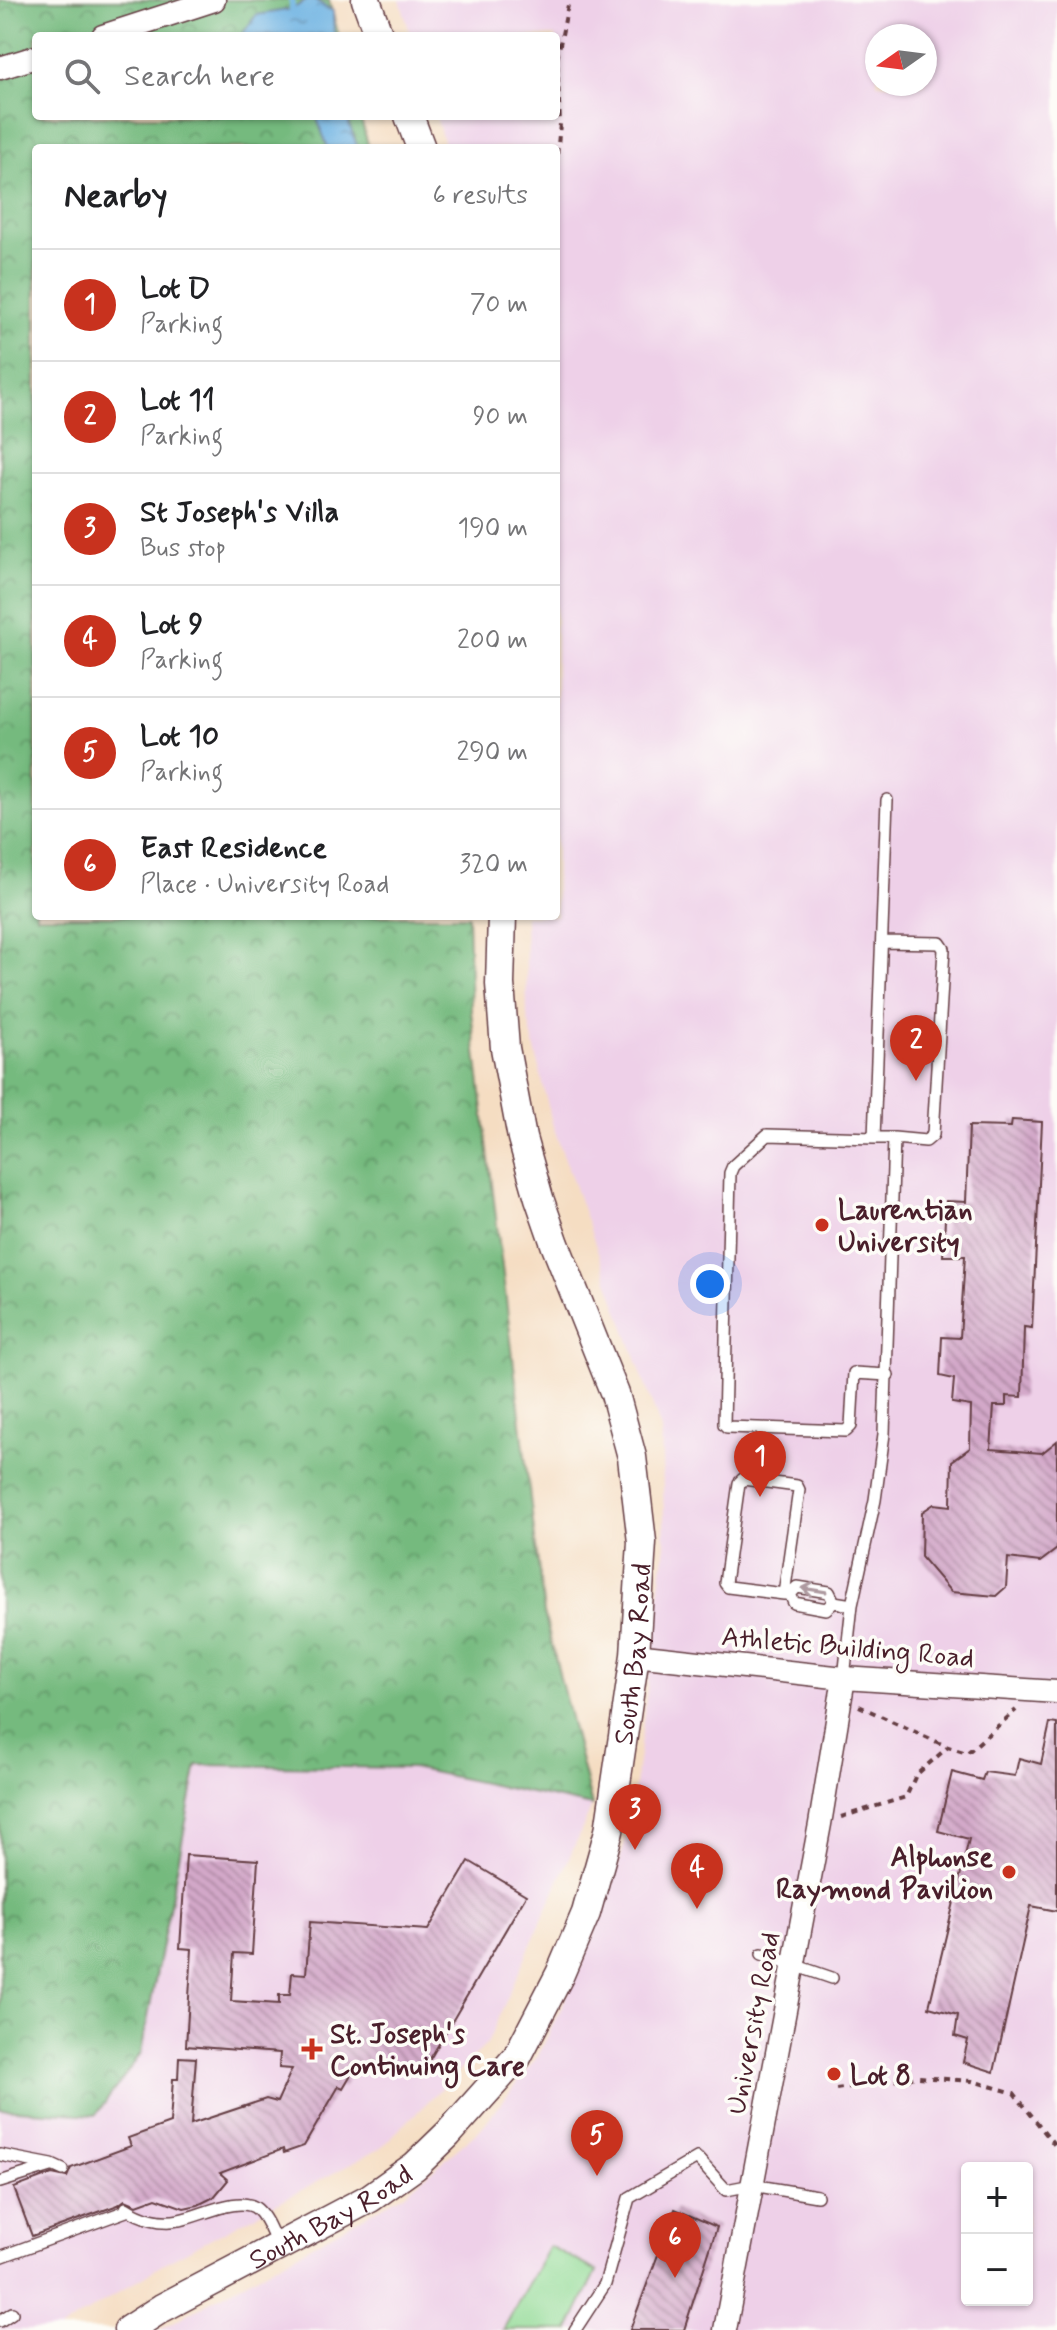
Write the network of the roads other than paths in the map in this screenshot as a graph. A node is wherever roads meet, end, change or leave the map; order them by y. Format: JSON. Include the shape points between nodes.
{"nodes":[{"id":1,"x":214,"y":0,"type":"edge"},
{"id":2,"x":366,"y":0,"type":"edge"},
{"id":3,"x":115,"y":32,"type":"edge"},
{"id":4,"x":378,"y":32,"type":"edge"},
{"id":5,"x":32,"y":58,"type":"edge"},
{"id":6,"x":0,"y":68,"type":"edge"},
{"id":7,"x":410,"y":120,"type":"edge"},
{"id":8,"x":420,"y":144,"type":"edge"},
{"id":9,"x":887,"y":800,"type":"dead end"},
{"id":10,"x":502,"y":920,"type":"edge"},
{"id":11,"x":882,"y":942,"type":"junction"},
{"id":12,"x":874,"y":1138,"type":"junction"},
{"id":13,"x":894,"y":1138,"type":"junction"},
{"id":14,"x":888,"y":1375,"type":"junction"},
{"id":15,"x":787,"y":1594,"type":"junction"},
{"id":16,"x":852,"y":1605,"type":"junction"},
{"id":17,"x":635,"y":1655,"type":"junction"},
{"id":18,"x":844,"y":1678,"type":"junction"},
{"id":19,"x":1047,"y":1691,"type":"edge"},
{"id":20,"x":762,"y":1954,"type":"dead end"},
{"id":21,"x":792,"y":1964,"type":"junction"},
{"id":22,"x":832,"y":1978,"type":"dead end"},
{"id":23,"x":0,"y":2155,"type":"edge"},
{"id":24,"x":0,"y":2182,"type":"edge"},
{"id":25,"x":752,"y":2185,"type":"junction"},
{"id":26,"x":817,"y":2196,"type":"dead end"},
{"id":27,"x":279,"y":2247,"type":"junction"},
{"id":28,"x":0,"y":2257,"type":"edge"},
{"id":29,"x":12,"y":2313,"type":"dead end"},
{"id":30,"x":0,"y":2321,"type":"edge"},
{"id":31,"x":128,"y":2330,"type":"edge"},
{"id":32,"x":575,"y":2330,"type":"edge"},
{"id":33,"x":725,"y":2330,"type":"edge"}],
"edges":[{"from":1,"to":3,"type":"street"},
{"from":2,"to":4,"type":"street"},
{"from":5,"to":6,"type":"street"},
{"from":7,"to":8,"type":"street"},
{"from":9,"to":11,"type":"lane"},
{"from":10,"to":17,"type":"street","name":"South Bay Road","via":[[505,1048],[522,1138],[555,1244],[615,1394],[632,1457],[642,1542]]},
{"from":11,"to":12,"type":"lane"},
{"from":11,"to":13,"type":"lane","via":[[940,943],[944,949],[933,1135],[926,1141]]},
{"from":12,"to":13,"type":"lane"},
{"from":12,"to":14,"type":"lane","via":[[767,1135],[733,1166],[724,1424],[846,1431],[851,1426],[854,1373]]},
{"from":13,"to":14,"type":"lane"},
{"from":14,"to":16,"type":"lane","via":[[875,1500]]},
{"from":15,"to":15,"type":"lane","via":[[725,1583],[743,1479],[799,1490]]},
{"from":15,"to":16,"type":"lane","via":[[797,1587],[829,1592],[834,1602]]},
{"from":16,"to":18,"type":"lane"},
{"from":17,"to":18,"type":"street","name":"Athletic Building Road"},
{"from":17,"to":27,"type":"street","name":"South Bay Road","via":[[609,1831],[586,1913],[517,2057],[415,2166],[370,2198]]},
{"from":18,"to":19,"type":"street","name":"Athletic Building Road"},
{"from":18,"to":21,"type":"street","name":"University Road"},
{"from":20,"to":21,"type":"lane"},
{"from":21,"to":22,"type":"lane"},
{"from":21,"to":25,"type":"street","name":"University Road"},
{"from":23,"to":24,"type":"lane","via":[[57,2168]]},
{"from":25,"to":26,"type":"lane"},
{"from":25,"to":32,"type":"lane","via":[[726,2190],[697,2158],[629,2198],[605,2284]]},
{"from":25,"to":33,"type":"street","name":"University Road"},
{"from":27,"to":28,"type":"lane","via":[[255,2207],[243,2202],[179,2220],[138,2216],[128,2209]]},
{"from":27,"to":31,"type":"street","name":"South Bay Road"},
{"from":29,"to":30,"type":"lane"}]}
